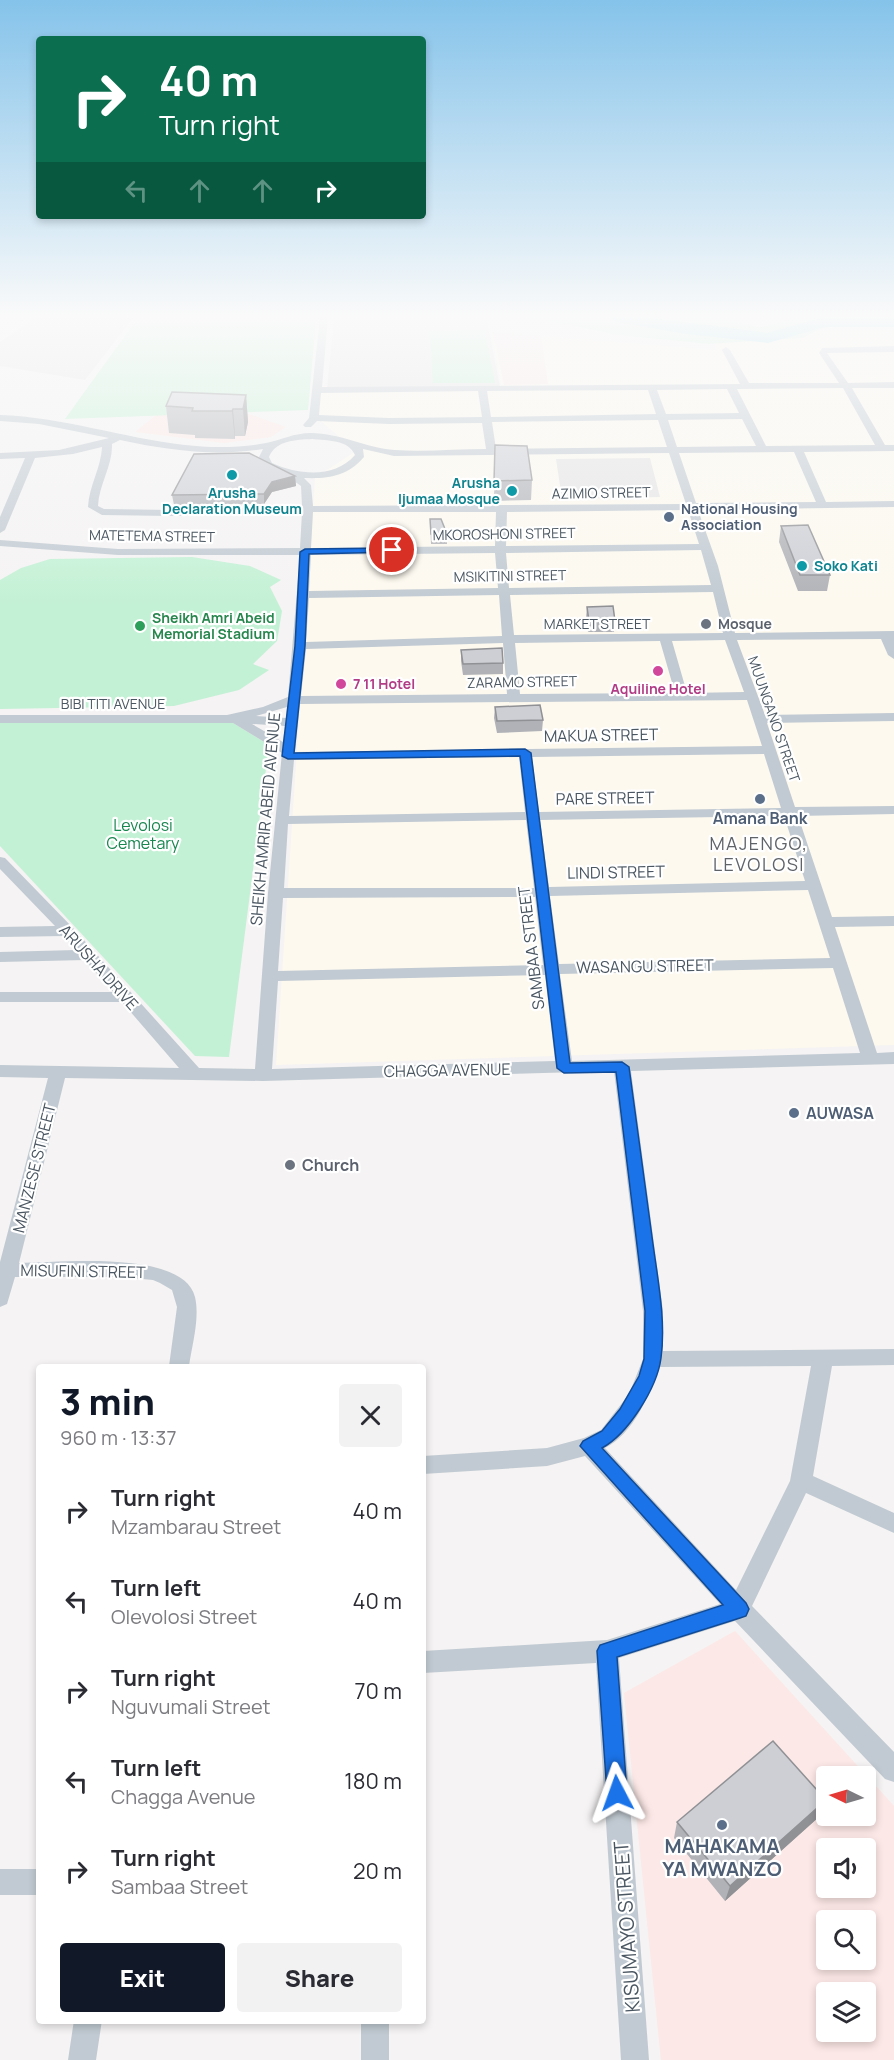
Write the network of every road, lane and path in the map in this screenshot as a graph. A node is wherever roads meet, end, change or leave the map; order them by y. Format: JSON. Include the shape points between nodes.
{"nodes":[{"id":1,"x":315,"y":413,"type":"edge"},
{"id":2,"x":487,"y":413,"type":"edge"},
{"id":3,"x":660,"y":413,"type":"edge"},
{"id":4,"x":745,"y":413,"type":"edge"},
{"id":5,"x":862,"y":413,"type":"edge"},
{"id":6,"x":747,"y":416,"type":"junction"},
{"id":7,"x":0,"y":418,"type":"edge"},
{"id":8,"x":314,"y":418,"type":"junction"},
{"id":9,"x":661,"y":418,"type":"junction"},
{"id":10,"x":488,"y":420,"type":"junction"},
{"id":11,"x":119,"y":438,"type":"junction"},
{"id":12,"x":336,"y":438,"type":"junction"},
{"id":13,"x":288,"y":439,"type":"junction"},
{"id":14,"x":107,"y":442,"type":"junction"},
{"id":15,"x":352,"y":443,"type":"junction"},
{"id":16,"x":272,"y":445,"type":"junction"},
{"id":17,"x":797,"y":448,"type":"junction"},
{"id":18,"x":882,"y":448,"type":"junction"},
{"id":19,"x":894,"y":448,"type":"edge"},
{"id":20,"x":762,"y":449,"type":"junction"},
{"id":21,"x":672,"y":450,"type":"junction"},
{"id":22,"x":219,"y":451,"type":"junction"},
{"id":23,"x":394,"y":453,"type":"junction"},
{"id":24,"x":492,"y":453,"type":"junction"},
{"id":25,"x":0,"y":456,"type":"edge"},
{"id":26,"x":31,"y":456,"type":"junction"},
{"id":27,"x":258,"y":462,"type":"junction"},
{"id":28,"x":343,"y":469,"type":"junction"},
{"id":29,"x":288,"y":473,"type":"junction"},
{"id":30,"x":309,"y":495,"type":"junction"},
{"id":31,"x":822,"y":504,"type":"junction"},
{"id":32,"x":894,"y":504,"type":"edge"},
{"id":33,"x":691,"y":507,"type":"junction"},
{"id":34,"x":308,"y":509,"type":"junction"},
{"id":35,"x":502,"y":509,"type":"junction"},
{"id":36,"x":0,"y":530,"type":"edge"},
{"id":37,"x":0,"y":543,"type":"edge"},
{"id":38,"x":704,"y":547,"type":"junction"},
{"id":39,"x":500,"y":549,"type":"junction"},
{"id":40,"x":305,"y":552,"type":"junction"},
{"id":41,"x":717,"y":588,"type":"junction"},
{"id":42,"x":505,"y":591,"type":"junction"},
{"id":43,"x":302,"y":595,"type":"junction"},
{"id":44,"x":890,"y":635,"type":"edge"},
{"id":45,"x":730,"y":637,"type":"junction"},
{"id":46,"x":665,"y":638,"type":"junction"},
{"id":47,"x":509,"y":639,"type":"junction"},
{"id":48,"x":300,"y":646,"type":"junction"},
{"id":49,"x":894,"y":656,"type":"edge"},
{"id":50,"x":682,"y":696,"type":"junction"},
{"id":51,"x":752,"y":696,"type":"junction"},
{"id":52,"x":514,"y":697,"type":"junction"},
{"id":53,"x":292,"y":700,"type":"junction"},
{"id":54,"x":894,"y":717,"type":"edge"},
{"id":55,"x":227,"y":718,"type":"junction"},
{"id":56,"x":0,"y":719,"type":"edge"},
{"id":57,"x":760,"y":719,"type":"junction"},
{"id":58,"x":291,"y":722,"type":"junction"},
{"id":59,"x":770,"y":750,"type":"junction"},
{"id":60,"x":288,"y":753,"type":"junction"},
{"id":61,"x":525,"y":753,"type":"junction"},
{"id":62,"x":894,"y":810,"type":"edge"},
{"id":63,"x":789,"y":813,"type":"junction"},
{"id":64,"x":533,"y":817,"type":"junction"},
{"id":65,"x":281,"y":820,"type":"junction"},
{"id":66,"x":0,"y":861,"type":"edge"},
{"id":67,"x":814,"y":885,"type":"junction"},
{"id":68,"x":542,"y":892,"type":"junction"},
{"id":69,"x":275,"y":893,"type":"junction"},
{"id":70,"x":894,"y":921,"type":"edge"},
{"id":71,"x":826,"y":922,"type":"junction"},
{"id":72,"x":68,"y":931,"type":"junction"},
{"id":73,"x":0,"y":932,"type":"edge"},
{"id":74,"x":88,"y":956,"type":"junction"},
{"id":75,"x":0,"y":957,"type":"edge"},
{"id":76,"x":839,"y":963,"type":"junction"},
{"id":77,"x":551,"y":968,"type":"junction"},
{"id":78,"x":271,"y":976,"type":"junction"},
{"id":79,"x":126,"y":997,"type":"junction"},
{"id":80,"x":0,"y":998,"type":"edge"},
{"id":81,"x":870,"y":1058,"type":"junction"},
{"id":82,"x":894,"y":1058,"type":"edge"},
{"id":83,"x":622,"y":1067,"type":"junction"},
{"id":84,"x":564,"y":1068,"type":"junction"},
{"id":85,"x":0,"y":1071,"type":"edge"},
{"id":86,"x":58,"y":1072,"type":"junction"},
{"id":87,"x":195,"y":1075,"type":"junction"},
{"id":88,"x":264,"y":1075,"type":"junction"},
{"id":89,"x":7,"y":1270,"type":"junction"},
{"id":90,"x":0,"y":1299,"type":"edge"},
{"id":91,"x":823,"y":1357,"type":"junction"},
{"id":92,"x":894,"y":1357,"type":"edge"},
{"id":93,"x":653,"y":1359,"type":"junction"},
{"id":94,"x":179,"y":1364,"type":"edge"},
{"id":95,"x":589,"y":1446,"type":"junction"},
{"id":96,"x":426,"y":1465,"type":"edge"},
{"id":97,"x":801,"y":1481,"type":"junction"},
{"id":98,"x":894,"y":1523,"type":"edge"},
{"id":99,"x":740,"y":1609,"type":"junction"},
{"id":100,"x":607,"y":1651,"type":"junction"},
{"id":101,"x":426,"y":1662,"type":"edge"},
{"id":102,"x":894,"y":1770,"type":"edge"},
{"id":103,"x":0,"y":1882,"type":"edge"},
{"id":104,"x":36,"y":1882,"type":"edge"},
{"id":105,"x":87,"y":2024,"type":"edge"},
{"id":106,"x":375,"y":2024,"type":"edge"},
{"id":107,"x":82,"y":2060,"type":"edge"},
{"id":108,"x":375,"y":2060,"type":"edge"},
{"id":109,"x":635,"y":2060,"type":"edge"}],
"edges":[{"from":1,"to":8,"type":"street"},
{"from":2,"to":10,"type":"street"},
{"from":3,"to":9,"type":"street","name":"MUUNGANO STREET"},
{"from":4,"to":6,"type":"street"},
{"from":5,"to":18,"type":"street"},
{"from":6,"to":9,"type":"street"},
{"from":6,"to":20,"type":"street"},
{"from":7,"to":11,"type":"street","via":[[32,419]]},
{"from":8,"to":10,"type":"street"},
{"from":8,"to":12,"type":"street"},
{"from":8,"to":13,"type":"street"},
{"from":9,"to":10,"type":"street"},
{"from":9,"to":21,"type":"street","name":"MUUNGANO STREET"},
{"from":10,"to":24,"type":"street"},
{"from":11,"to":14,"type":"street"},
{"from":11,"to":22,"type":"street"},
{"from":12,"to":13,"type":"street","via":[[312,435]]},
{"from":12,"to":15,"type":"street"},
{"from":13,"to":16,"type":"street"},
{"from":14,"to":26,"type":"street"},
{"from":14,"to":34,"type":"street","name":"AZIMIO STREET","via":[[108,451],[93,496],[97,511]]},
{"from":15,"to":23,"type":"street"},
{"from":15,"to":28,"type":"street","via":[[360,455]]},
{"from":16,"to":22,"type":"street"},
{"from":16,"to":27,"type":"street"},
{"from":17,"to":18,"type":"street"},
{"from":17,"to":20,"type":"street"},
{"from":17,"to":31,"type":"street"},
{"from":18,"to":19,"type":"street"},
{"from":20,"to":21,"type":"street"},
{"from":21,"to":24,"type":"street"},
{"from":21,"to":33,"type":"street","name":"MUUNGANO STREET"},
{"from":22,"to":27,"type":"street"},
{"from":23,"to":24,"type":"street"},
{"from":23,"to":28,"type":"street"},
{"from":25,"to":26,"type":"street"},
{"from":26,"to":36,"type":"street"},
{"from":27,"to":29,"type":"street"},
{"from":28,"to":29,"type":"street","via":[[313,475]]},
{"from":28,"to":30,"type":"street","via":[[327,477]]},
{"from":29,"to":30,"type":"street","via":[[306,485]]},
{"from":30,"to":34,"type":"street","name":"SHEIKH AMRIR ABEID AVENUE"},
{"from":31,"to":32,"type":"street","name":"AZIMIO STREET"},
{"from":31,"to":33,"type":"street","name":"AZIMIO STREET"},
{"from":33,"to":35,"type":"street","name":"AZIMIO STREET"},
{"from":33,"to":38,"type":"street","name":"MUUNGANO STREET"},
{"from":34,"to":35,"type":"street","name":"AZIMIO STREET"},
{"from":34,"to":40,"type":"street","name":"SHEIKH AMRIR ABEID AVENUE"},
{"from":35,"to":39,"type":"street"},
{"from":37,"to":40,"type":"street","name":"MATETEMA STREET","via":[[118,552]]},
{"from":38,"to":39,"type":"street","name":"MKOROSHONI STREET"},
{"from":38,"to":41,"type":"street","name":"MUUNGANO STREET"},
{"from":39,"to":40,"type":"street","name":"MKOROSHONI STREET"},
{"from":39,"to":42,"type":"street"},
{"from":40,"to":43,"type":"street","name":"SHEIKH AMRIR ABEID AVENUE"},
{"from":41,"to":42,"type":"street","name":"MSIKITINI STREET"},
{"from":41,"to":45,"type":"street","name":"MUUNGANO STREET"},
{"from":42,"to":43,"type":"street","name":"MSIKITINI STREET"},
{"from":42,"to":47,"type":"street"},
{"from":43,"to":48,"type":"street","name":"SHEIKH AMRIR ABEID AVENUE"},
{"from":44,"to":45,"type":"street","name":"MARKET STREET"},
{"from":44,"to":49,"type":"street"},
{"from":45,"to":46,"type":"street","name":"MARKET STREET"},
{"from":45,"to":51,"type":"street","name":"MUUNGANO STREET"},
{"from":46,"to":47,"type":"street","name":"MARKET STREET"},
{"from":46,"to":50,"type":"street"},
{"from":47,"to":48,"type":"street","name":"MARKET STREET"},
{"from":47,"to":52,"type":"street"},
{"from":48,"to":53,"type":"street","name":"SHEIKH AMRIR ABEID AVENUE"},
{"from":50,"to":51,"type":"street","name":"ZARAMO STREET"},
{"from":50,"to":52,"type":"street","name":"ZARAMO STREET"},
{"from":51,"to":57,"type":"street","name":"MUUNGANO STREET"},
{"from":52,"to":53,"type":"street","name":"ZARAMO STREET"},
{"from":53,"to":55,"type":"street","name":"ZARAMO STREET"},
{"from":53,"to":58,"type":"street","name":"SHEIKH AMRIR ABEID AVENUE"},
{"from":54,"to":57,"type":"street"},
{"from":55,"to":56,"type":"street","name":"BIBI TITI AVENUE"},
{"from":55,"to":58,"type":"street"},
{"from":55,"to":60,"type":"street","via":[[256,731]]},
{"from":57,"to":59,"type":"street","name":"MUUNGANO STREET"},
{"from":58,"to":60,"type":"street","name":"SHEIKH AMRIR ABEID AVENUE"},
{"from":59,"to":61,"type":"street","name":"MAKUA STREET"},
{"from":59,"to":63,"type":"street","name":"MUUNGANO STREET"},
{"from":60,"to":61,"type":"street","name":"MAKUA STREET"},
{"from":60,"to":65,"type":"street","name":"SHEIKH AMRIR ABEID AVENUE"},
{"from":61,"to":64,"type":"street","name":"SAMBAA STREET"},
{"from":62,"to":63,"type":"street","name":"PARE STREET"},
{"from":63,"to":64,"type":"street","name":"PARE STREET"},
{"from":63,"to":67,"type":"street","name":"MUUNGANO STREET"},
{"from":64,"to":65,"type":"street","name":"PARE STREET"},
{"from":64,"to":68,"type":"street","name":"SAMBAA STREET"},
{"from":65,"to":69,"type":"street","name":"SHEIKH AMRIR ABEID AVENUE"},
{"from":66,"to":72,"type":"street","name":"ARUSHA DRIVE"},
{"from":67,"to":68,"type":"street","name":"LINDI STREET"},
{"from":67,"to":71,"type":"street","name":"MUUNGANO STREET"},
{"from":68,"to":69,"type":"street","name":"LINDI STREET"},
{"from":68,"to":77,"type":"street","name":"SAMBAA STREET"},
{"from":69,"to":78,"type":"street","name":"SHEIKH AMRIR ABEID AVENUE"},
{"from":70,"to":71,"type":"street"},
{"from":71,"to":76,"type":"street","name":"MUUNGANO STREET"},
{"from":72,"to":73,"type":"street"},
{"from":72,"to":74,"type":"street","name":"ARUSHA DRIVE"},
{"from":74,"to":75,"type":"street"},
{"from":74,"to":79,"type":"street","name":"ARUSHA DRIVE"},
{"from":76,"to":77,"type":"street","name":"WASANGU STREET"},
{"from":76,"to":81,"type":"street","name":"MUUNGANO STREET"},
{"from":77,"to":78,"type":"street","name":"WASANGU STREET"},
{"from":77,"to":84,"type":"street","name":"SAMBAA STREET"},
{"from":78,"to":88,"type":"street","name":"SHEIKH AMRIR ABEID AVENUE"},
{"from":79,"to":80,"type":"street"},
{"from":79,"to":87,"type":"street","name":"ARUSHA DRIVE"},
{"from":81,"to":82,"type":"street","name":"CHAGGA AVENUE"},
{"from":81,"to":83,"type":"street","name":"CHAGGA AVENUE"},
{"from":83,"to":84,"type":"street","name":"CHAGGA AVENUE"},
{"from":83,"to":93,"type":"street","via":[[653,1311]]},
{"from":84,"to":88,"type":"street","name":"CHAGGA AVENUE"},
{"from":85,"to":86,"type":"street","name":"CHAGGA AVENUE"},
{"from":86,"to":87,"type":"street","name":"CHAGGA AVENUE"},
{"from":86,"to":89,"type":"street","name":"MANZESE STREET"},
{"from":87,"to":88,"type":"street","name":"CHAGGA AVENUE"},
{"from":89,"to":90,"type":"street","name":"MANZESE STREET"},
{"from":89,"to":94,"type":"street","name":"MISUFINI STREET","via":[[121,1270],[167,1278],[179,1285],[186,1301]]},
{"from":91,"to":92,"type":"street"},
{"from":91,"to":93,"type":"street"},
{"from":91,"to":97,"type":"street"},
{"from":93,"to":95,"type":"street","via":[[627,1414],[608,1436]]},
{"from":95,"to":96,"type":"street","via":[[547,1457]]},
{"from":95,"to":99,"type":"street"},
{"from":97,"to":98,"type":"street"},
{"from":97,"to":99,"type":"street"},
{"from":99,"to":100,"type":"street"},
{"from":99,"to":102,"type":"street"},
{"from":100,"to":101,"type":"street"},
{"from":100,"to":109,"type":"street","name":"KISUMAYO STREET"},
{"from":103,"to":104,"type":"street"},
{"from":105,"to":107,"type":"street"},
{"from":106,"to":108,"type":"street"}]}
